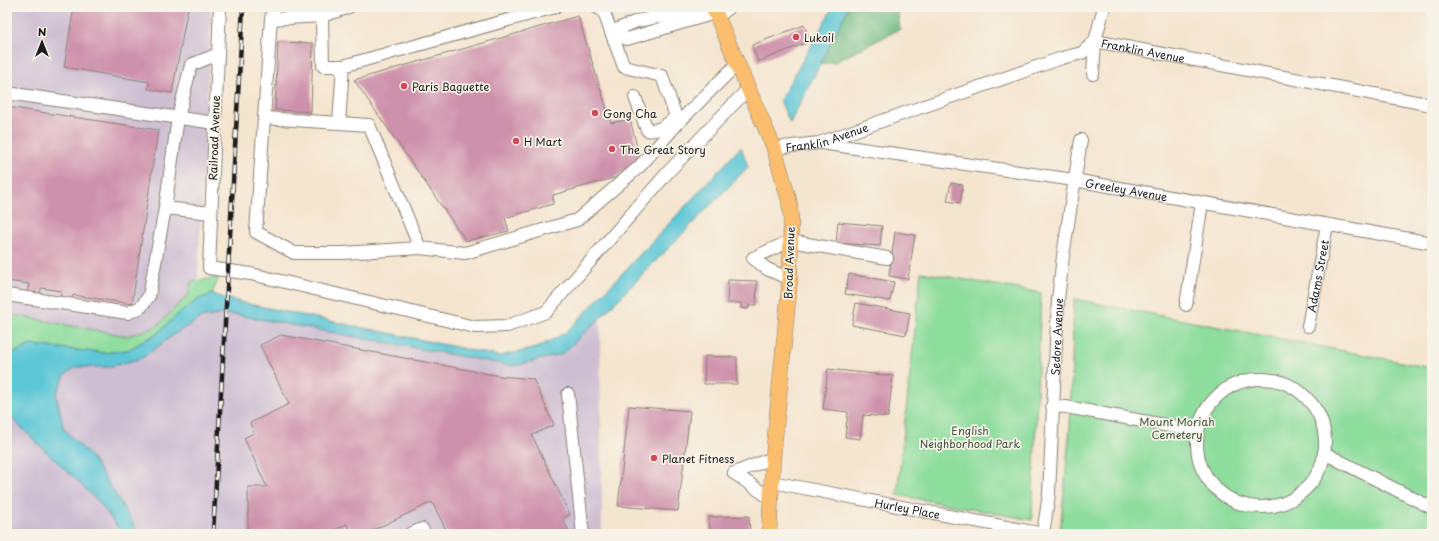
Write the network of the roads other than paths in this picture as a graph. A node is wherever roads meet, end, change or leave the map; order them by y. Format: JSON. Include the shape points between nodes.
{"nodes":[{"id":1,"x":220,"y":7,"type":"edge"},
{"id":2,"x":274,"y":7,"type":"edge"},
{"id":3,"x":349,"y":7,"type":"edge"},
{"id":4,"x":556,"y":7,"type":"edge"},
{"id":5,"x":653,"y":7,"type":"edge"},
{"id":6,"x":729,"y":7,"type":"edge"},
{"id":7,"x":1104,"y":7,"type":"edge"},
{"id":8,"x":602,"y":8,"type":"edge"},
{"id":9,"x":713,"y":11,"type":"edge"},
{"id":10,"x":322,"y":16,"type":"junction"},
{"id":11,"x":271,"y":19,"type":"junction"},
{"id":12,"x":637,"y":21,"type":"junction"},
{"id":13,"x":611,"y":32,"type":"junction"},
{"id":14,"x":1095,"y":41,"type":"junction"},
{"id":15,"x":218,"y":54,"type":"junction"},
{"id":16,"x":737,"y":64,"type":"junction"},
{"id":17,"x":342,"y":66,"type":"junction"},
{"id":18,"x":1093,"y":74,"type":"dead end"},
{"id":19,"x":748,"y":89,"type":"junction"},
{"id":20,"x":7,"y":93,"type":"edge"},
{"id":21,"x":635,"y":97,"type":"dead end"},
{"id":22,"x":1432,"y":105,"type":"edge"},
{"id":23,"x":178,"y":118,"type":"junction"},
{"id":24,"x":264,"y":118,"type":"junction"},
{"id":25,"x":677,"y":120,"type":"junction"},
{"id":26,"x":215,"y":123,"type":"junction"},
{"id":27,"x":339,"y":123,"type":"junction"},
{"id":28,"x":1081,"y":140,"type":"dead end"},
{"id":29,"x":819,"y":143,"type":"junction"},
{"id":30,"x":774,"y":148,"type":"junction"},
{"id":31,"x":1074,"y":180,"type":"junction"},
{"id":32,"x":1202,"y":203,"type":"junction"},
{"id":33,"x":165,"y":208,"type":"junction"},
{"id":34,"x":211,"y":213,"type":"junction"},
{"id":35,"x":1327,"y":225,"type":"junction"},
{"id":36,"x":790,"y":241,"type":"junction"},
{"id":37,"x":1432,"y":244,"type":"edge"},
{"id":38,"x":420,"y":248,"type":"junction"},
{"id":39,"x":887,"y":258,"type":"dead end"},
{"id":40,"x":790,"y":280,"type":"junction"},
{"id":41,"x":7,"y":295,"type":"edge"},
{"id":42,"x":1186,"y":305,"type":"dead end"},
{"id":43,"x":1308,"y":326,"type":"dead end"},
{"id":44,"x":568,"y":394,"type":"dead end"},
{"id":45,"x":1052,"y":406,"type":"junction"},
{"id":46,"x":1197,"y":432,"type":"junction"},
{"id":47,"x":1324,"y":454,"type":"junction"},
{"id":48,"x":773,"y":458,"type":"junction"},
{"id":49,"x":772,"y":482,"type":"junction"},
{"id":50,"x":770,"y":498,"type":"junction"},
{"id":51,"x":1432,"y":508,"type":"edge"},
{"id":52,"x":410,"y":534,"type":"edge"},
{"id":53,"x":425,"y":534,"type":"edge"},
{"id":54,"x":583,"y":534,"type":"edge"},
{"id":55,"x":769,"y":534,"type":"edge"},
{"id":56,"x":1043,"y":534,"type":"edge"}],
"edges":[{"from":1,"to":15,"type":"street","name":"Railroad Avenue"},
{"from":2,"to":11,"type":"street"},
{"from":3,"to":10,"type":"street"},
{"from":4,"to":17,"type":"street"},
{"from":5,"to":12,"type":"street"},
{"from":6,"to":9,"type":"street"},
{"from":7,"to":14,"type":"street"},
{"from":8,"to":13,"type":"street"},
{"from":9,"to":12,"type":"street"},
{"from":9,"to":13,"type":"street","via":[[627,39]]},
{"from":9,"to":16,"type":"main road","name":"Broad Avenue"},
{"from":10,"to":11,"type":"street"},
{"from":10,"to":17,"type":"street","via":[[323,66]]},
{"from":11,"to":24,"type":"street"},
{"from":12,"to":13,"type":"street"},
{"from":13,"to":25,"type":"street","via":[[624,67],[662,76]]},
{"from":14,"to":18,"type":"street"},
{"from":14,"to":22,"type":"street","name":"Franklin Avenue"},
{"from":14,"to":29,"type":"street","name":"Franklin Avenue","via":[[1082,53]]},
{"from":15,"to":23,"type":"street","via":[[191,64]]},
{"from":15,"to":26,"type":"street","name":"Railroad Avenue"},
{"from":16,"to":19,"type":"main road","name":"Broad Avenue"},
{"from":16,"to":25,"type":"street"},
{"from":17,"to":27,"type":"street"},
{"from":19,"to":30,"type":"main road","name":"Broad Avenue"},
{"from":19,"to":34,"type":"street","name":"Railroad Avenue","via":[[669,171],[546,312],[507,326],[476,327],[251,274],[209,268]]},
{"from":20,"to":23,"type":"street"},
{"from":21,"to":25,"type":"street","via":[[647,130],[662,128]]},
{"from":23,"to":26,"type":"street"},
{"from":23,"to":33,"type":"street"},
{"from":24,"to":27,"type":"street"},
{"from":24,"to":38,"type":"street","via":[[256,232],[294,253]]},
{"from":25,"to":38,"type":"street","via":[[640,166],[577,220],[465,252]]},
{"from":26,"to":34,"type":"street","name":"Railroad Avenue"},
{"from":27,"to":38,"type":"street","via":[[369,125]]},
{"from":28,"to":31,"type":"street","name":"Sedore Avenue"},
{"from":29,"to":30,"type":"street","name":"Franklin Avenue"},
{"from":29,"to":31,"type":"street","name":"Greeley Avenue"},
{"from":30,"to":36,"type":"main road","name":"Broad Avenue","via":[[789,200]]},
{"from":31,"to":32,"type":"street","name":"Greeley Avenue"},
{"from":31,"to":45,"type":"street","name":"Sedore Avenue","via":[[1058,300]]},
{"from":32,"to":35,"type":"street","name":"Greeley Avenue"},
{"from":32,"to":42,"type":"street"},
{"from":33,"to":34,"type":"street"},
{"from":33,"to":41,"type":"street","via":[[149,296],[142,307],[128,313]]},
{"from":35,"to":37,"type":"street","name":"Greeley Avenue"},
{"from":35,"to":43,"type":"street","name":"Adams Street"},
{"from":36,"to":39,"type":"street"},
{"from":36,"to":40,"type":"main road","name":"Broad Avenue"},
{"from":36,"to":40,"type":"street","via":[[753,258],[767,269]]},
{"from":40,"to":48,"type":"main road","name":"Broad Avenue"},
{"from":44,"to":54,"type":"street"},
{"from":45,"to":46,"type":"street"},
{"from":45,"to":56,"type":"street","name":"Sedore Avenue","via":[[1049,494]]},
{"from":46,"to":47,"type":"street","via":[[1205,411],[1219,394],[1239,383],[1260,379],[1282,383],[1302,394],[1316,410],[1324,431]]},
{"from":46,"to":47,"type":"street","via":[[1197,452],[1203,471],[1214,488],[1230,500],[1250,507],[1270,507],[1295,497],[1306,489],[1318,473]]},
{"from":47,"to":51,"type":"street"},
{"from":48,"to":49,"type":"main road","name":"Broad Avenue"},
{"from":48,"to":50,"type":"street","via":[[734,473]]},
{"from":49,"to":50,"type":"main road","name":"Broad Avenue"},
{"from":49,"to":56,"type":"street","name":"Hurley Place"},
{"from":50,"to":55,"type":"main road","name":"Broad Avenue"},
{"from":52,"to":53,"type":"street","via":[[422,529]]}]}
